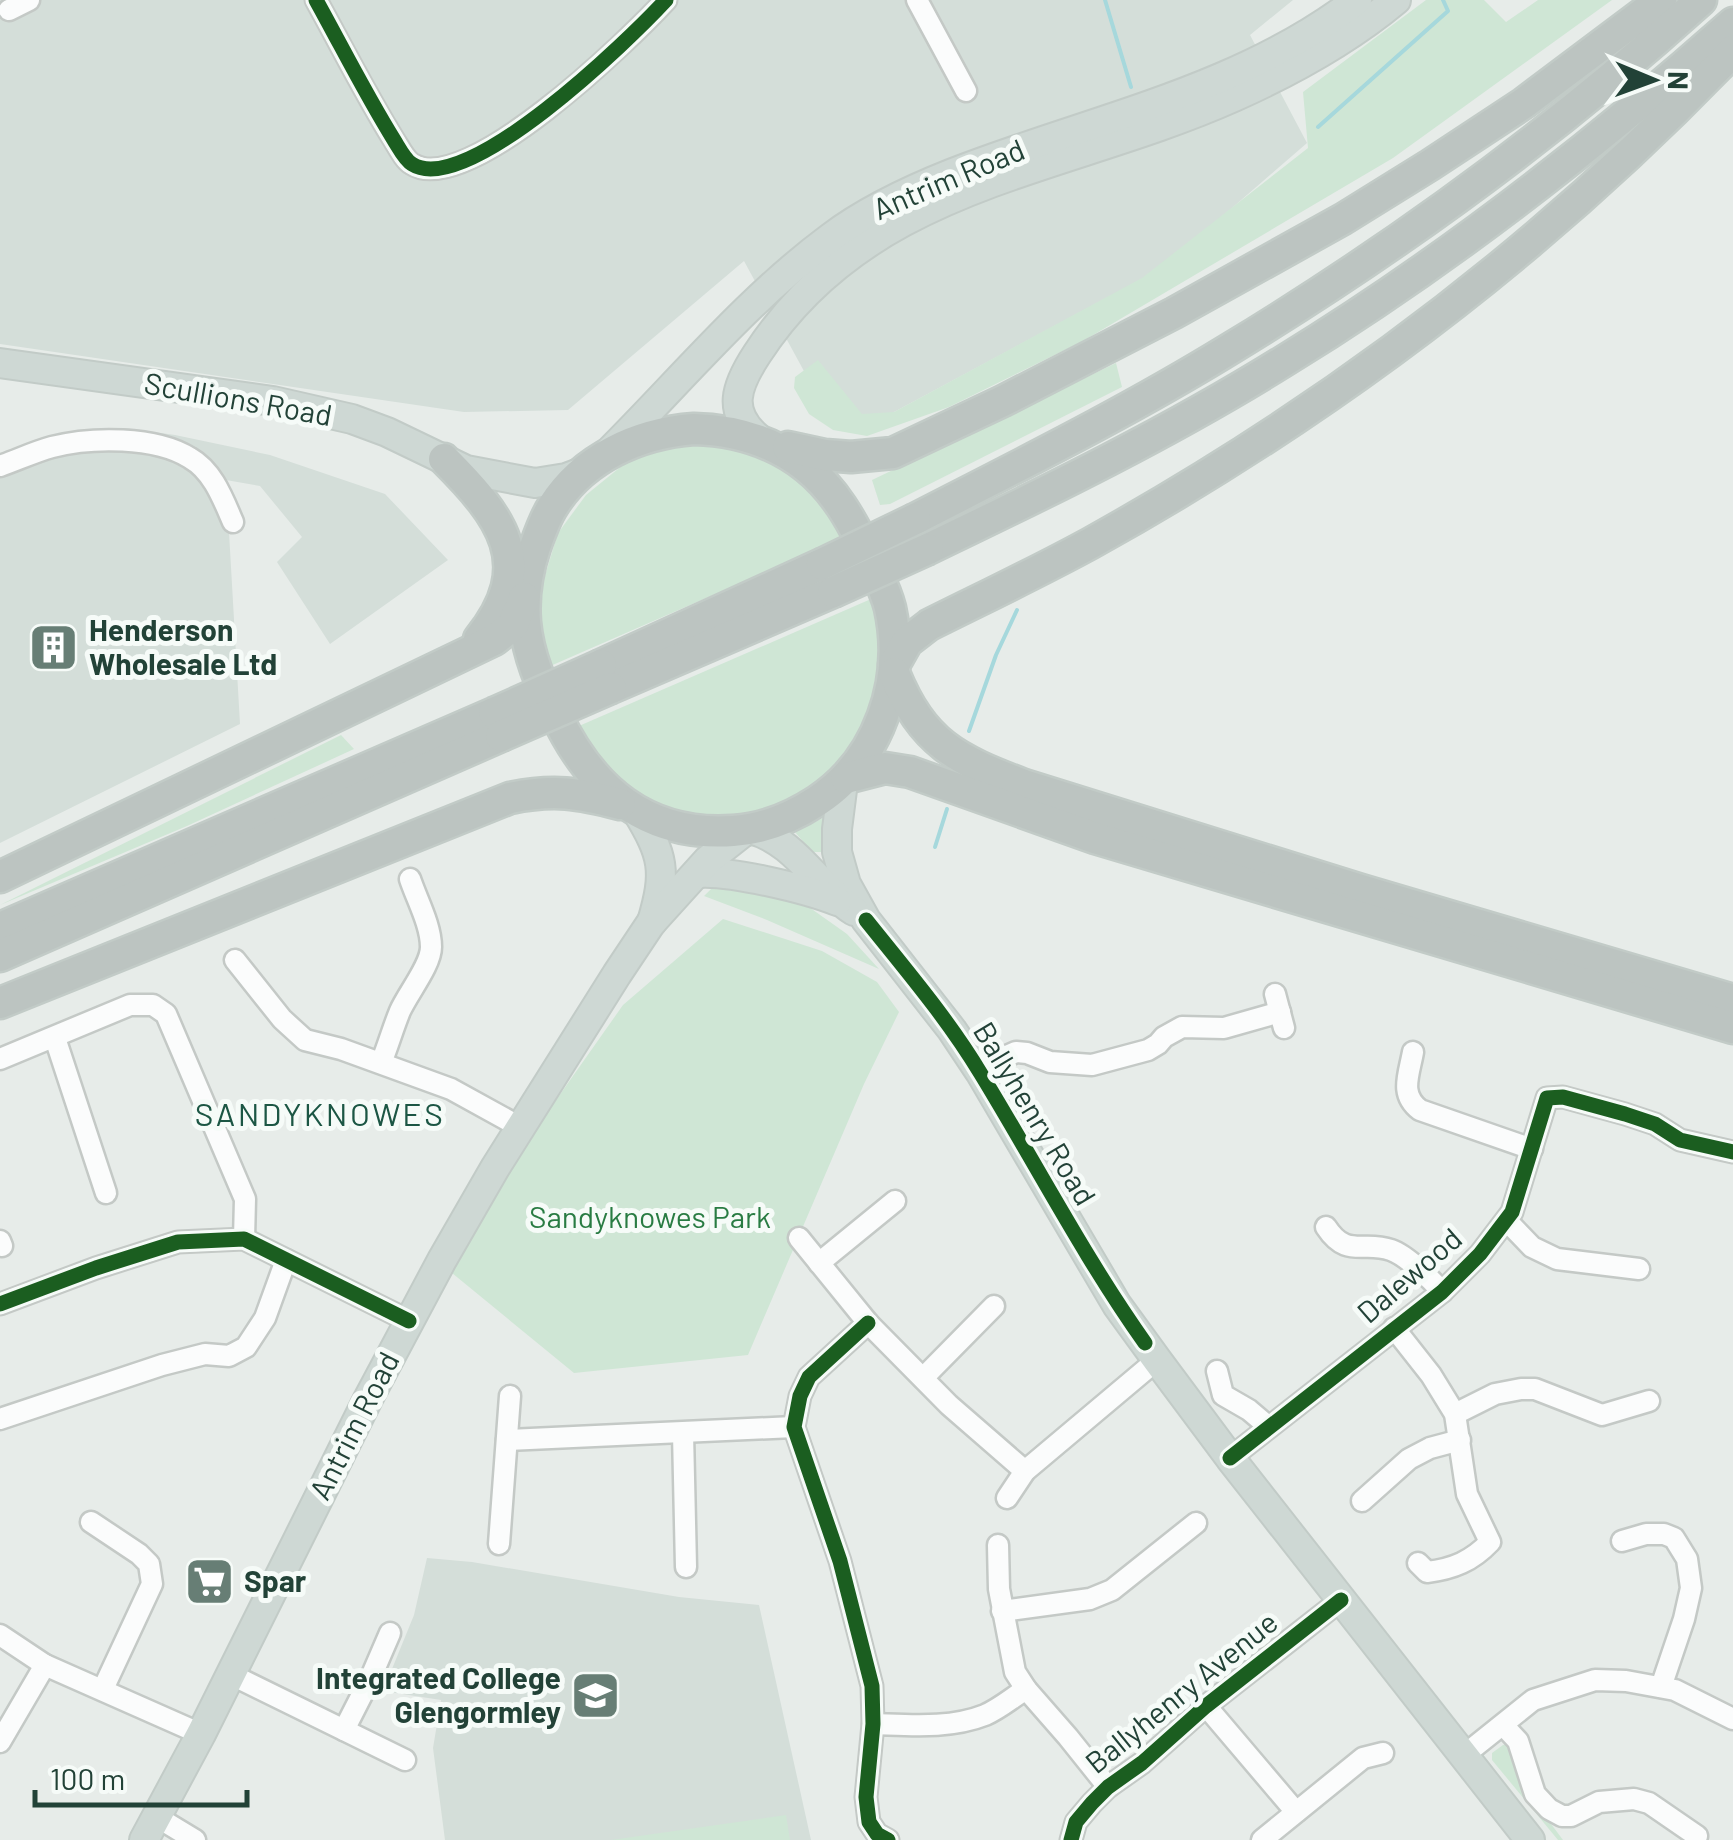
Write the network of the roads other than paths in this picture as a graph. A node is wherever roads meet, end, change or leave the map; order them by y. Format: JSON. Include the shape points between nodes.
{"nodes":[{"id":1,"x":29,"y":0,"type":"edge"},
{"id":2,"x":316,"y":0,"type":"edge"},
{"id":3,"x":666,"y":0,"type":"edge"},
{"id":4,"x":917,"y":0,"type":"edge"},
{"id":5,"x":1357,"y":0,"type":"edge"},
{"id":6,"x":1396,"y":0,"type":"edge"},
{"id":7,"x":1661,"y":0,"type":"edge"},
{"id":8,"x":1702,"y":0,"type":"edge"},
{"id":9,"x":9,"y":10,"type":"dead end"},
{"id":10,"x":1733,"y":23,"type":"edge"},
{"id":11,"x":1733,"y":52,"type":"edge"},
{"id":12,"x":966,"y":91,"type":"dead end"},
{"id":13,"x":0,"y":363,"type":"edge"},
{"id":14,"x":762,"y":441,"type":"junction"},
{"id":15,"x":593,"y":464,"type":"junction"},
{"id":16,"x":455,"y":465,"type":"junction"},
{"id":17,"x":0,"y":466,"type":"edge"},
{"id":18,"x":232,"y":522,"type":"dead end"},
{"id":19,"x":827,"y":578,"type":"junction"},
{"id":20,"x":526,"y":591,"type":"junction"},
{"id":21,"x":468,"y":652,"type":"junction"},
{"id":22,"x":894,"y":669,"type":"junction"},
{"id":23,"x":498,"y":724,"type":"junction"},
{"id":24,"x":845,"y":780,"type":"junction"},
{"id":25,"x":632,"y":808,"type":"junction"},
{"id":26,"x":749,"y":830,"type":"junction"},
{"id":27,"x":698,"y":873,"type":"junction"},
{"id":28,"x":0,"y":877,"type":"edge"},
{"id":29,"x":410,"y":879,"type":"dead end"},
{"id":30,"x":840,"y":902,"type":"junction"},
{"id":31,"x":866,"y":920,"type":"junction"},
{"id":32,"x":651,"y":923,"type":"junction"},
{"id":33,"x":0,"y":928,"type":"edge"},
{"id":34,"x":0,"y":956,"type":"edge"},
{"id":35,"x":235,"y":960,"type":"dead end"},
{"id":36,"x":1733,"y":1000,"type":"edge"},
{"id":37,"x":0,"y":1003,"type":"edge"},
{"id":38,"x":1280,"y":1012,"type":"dead end"},
{"id":39,"x":1733,"y":1028,"type":"edge"},
{"id":40,"x":55,"y":1038,"type":"junction"},
{"id":41,"x":1412,"y":1052,"type":"dead end"},
{"id":42,"x":0,"y":1059,"type":"edge"},
{"id":43,"x":381,"y":1063,"type":"junction"},
{"id":44,"x":980,"y":1072,"type":"junction"},
{"id":45,"x":520,"y":1127,"type":"junction"},
{"id":46,"x":1532,"y":1150,"type":"junction"},
{"id":47,"x":1733,"y":1152,"type":"edge"},
{"id":48,"x":106,"y":1193,"type":"dead end"},
{"id":49,"x":895,"y":1201,"type":"dead end"},
{"id":50,"x":1507,"y":1221,"type":"junction"},
{"id":51,"x":1326,"y":1227,"type":"dead end"},
{"id":52,"x":244,"y":1238,"type":"junction"},
{"id":53,"x":799,"y":1238,"type":"dead end"},
{"id":54,"x":286,"y":1260,"type":"junction"},
{"id":55,"x":819,"y":1263,"type":"junction"},
{"id":56,"x":1640,"y":1269,"type":"dead end"},
{"id":57,"x":1442,"y":1292,"type":"junction"},
{"id":58,"x":0,"y":1304,"type":"edge"},
{"id":59,"x":994,"y":1306,"type":"dead end"},
{"id":60,"x":410,"y":1321,"type":"junction"},
{"id":61,"x":868,"y":1323,"type":"junction"},
{"id":62,"x":1394,"y":1328,"type":"junction"},
{"id":63,"x":1157,"y":1360,"type":"junction"},
{"id":64,"x":1217,"y":1371,"type":"dead end"},
{"id":65,"x":923,"y":1378,"type":"junction"},
{"id":66,"x":510,"y":1396,"type":"dead end"},
{"id":67,"x":1649,"y":1401,"type":"dead end"},
{"id":68,"x":1454,"y":1414,"type":"junction"},
{"id":69,"x":0,"y":1419,"type":"edge"},
{"id":70,"x":794,"y":1427,"type":"junction"},
{"id":71,"x":1268,"y":1427,"type":"junction"},
{"id":72,"x":683,"y":1433,"type":"junction"},
{"id":73,"x":506,"y":1440,"type":"junction"},
{"id":74,"x":1460,"y":1440,"type":"junction"},
{"id":75,"x":1230,"y":1458,"type":"junction"},
{"id":76,"x":1025,"y":1471,"type":"junction"},
{"id":77,"x":1008,"y":1498,"type":"dead end"},
{"id":78,"x":1362,"y":1501,"type":"dead end"},
{"id":79,"x":92,"y":1522,"type":"dead end"},
{"id":80,"x":1196,"y":1523,"type":"dead end"},
{"id":81,"x":1622,"y":1541,"type":"dead end"},
{"id":82,"x":499,"y":1544,"type":"dead end"},
{"id":83,"x":998,"y":1546,"type":"dead end"},
{"id":84,"x":1418,"y":1563,"type":"dead end"},
{"id":85,"x":686,"y":1567,"type":"dead end"},
{"id":86,"x":1340,"y":1600,"type":"junction"},
{"id":87,"x":1002,"y":1611,"type":"junction"},
{"id":88,"x":390,"y":1633,"type":"dead end"},
{"id":89,"x":0,"y":1636,"type":"edge"},
{"id":90,"x":45,"y":1665,"type":"junction"},
{"id":91,"x":230,"y":1674,"type":"junction"},
{"id":92,"x":1661,"y":1687,"type":"junction"},
{"id":93,"x":103,"y":1689,"type":"junction"},
{"id":94,"x":1026,"y":1689,"type":"junction"},
{"id":95,"x":1206,"y":1706,"type":"junction"},
{"id":96,"x":1733,"y":1718,"type":"edge"},
{"id":97,"x":873,"y":1724,"type":"junction"},
{"id":98,"x":1503,"y":1725,"type":"junction"},
{"id":99,"x":344,"y":1730,"type":"junction"},
{"id":100,"x":201,"y":1734,"type":"junction"},
{"id":101,"x":0,"y":1742,"type":"edge"},
{"id":102,"x":1383,"y":1753,"type":"dead end"},
{"id":103,"x":1464,"y":1756,"type":"junction"},
{"id":104,"x":405,"y":1760,"type":"dead end"},
{"id":105,"x":1108,"y":1788,"type":"junction"},
{"id":106,"x":1296,"y":1812,"type":"junction"},
{"id":107,"x":151,"y":1828,"type":"edge"},
{"id":108,"x":1697,"y":1836,"type":"dead end"},
{"id":109,"x":194,"y":1840,"type":"edge"},
{"id":110,"x":888,"y":1840,"type":"edge"},
{"id":111,"x":1071,"y":1840,"type":"edge"},
{"id":112,"x":1262,"y":1840,"type":"edge"},
{"id":113,"x":1530,"y":1840,"type":"edge"}],
"edges":[{"from":1,"to":9,"type":"street"},
{"from":2,"to":3,"type":"street","via":[[401,150],[425,170],[450,168],[536,118]]},
{"from":4,"to":12,"type":"street"},
{"from":5,"to":15,"type":"main road","name":"Antrim Road","via":[[1290,44],[1212,81],[953,172],[853,222],[773,284]]},
{"from":6,"to":14,"type":"main road","name":"Antrim Road","via":[[1320,54],[1247,92],[964,194],[868,240],[786,312],[752,362],[737,408],[741,422]]},
{"from":7,"to":14,"type":"highway","via":[[1524,102],[1343,220],[957,424],[893,453],[870,456],[826,455]]},
{"from":8,"to":19,"type":"highway","bridge":true,"via":[[1541,135],[1334,283],[1226,352],[915,519]]},
{"from":10,"to":19,"type":"highway","bridge":true,"via":[[1503,212],[1284,361],[1046,493],[928,549]]},
{"from":11,"to":22,"type":"highway","via":[[1545,230],[1378,361],[1090,544],[929,625],[907,642]]},
{"from":13,"to":16,"type":"main road","name":"Scullions Road","via":[[315,410],[387,432]]},
{"from":14,"to":15,"type":"highway","via":[[715,430],[674,430],[637,440]]},
{"from":14,"to":22,"type":"highway","via":[[808,468],[846,510],[884,590]]},
{"from":15,"to":16,"type":"main road","name":"Scullions Road","via":[[535,484]]},
{"from":15,"to":20,"type":"highway","via":[[550,510]]},
{"from":16,"to":20,"type":"main road","name":"Scullions Road","via":[[494,500],[514,540]]},
{"from":16,"to":21,"type":"highway","via":[[492,511],[510,565],[499,608]]},
{"from":17,"to":18,"type":"street","via":[[79,442],[168,448],[193,459],[214,482]]},
{"from":19,"to":23,"type":"highway","bridge":true},
{"from":20,"to":21,"type":"highway","via":[[513,626]]},
{"from":20,"to":25,"type":"highway","via":[[528,642],[554,711],[594,777]]},
{"from":21,"to":28,"type":"highway"},
{"from":22,"to":24,"type":"highway","via":[[878,730]]},
{"from":22,"to":36,"type":"highway","via":[[928,732],[990,772]]},
{"from":23,"to":33,"type":"highway"},
{"from":23,"to":34,"type":"highway"},
{"from":24,"to":26,"type":"highway","via":[[789,818]]},
{"from":24,"to":31,"type":"main road","name":"Ballyhenry Road","via":[[837,852]]},
{"from":24,"to":39,"type":"highway","via":[[885,768],[910,772],[1095,838]]},
{"from":25,"to":26,"type":"highway","via":[[675,826]]},
{"from":25,"to":32,"type":"main road","name":"Antrim Road","via":[[661,863]]},
{"from":25,"to":37,"type":"highway","via":[[573,792],[510,798]]},
{"from":26,"to":27,"type":"main road","name":"Antrim Road"},
{"from":26,"to":30,"type":"main road","name":"Ballyhenry Road","via":[[784,844]]},
{"from":27,"to":30,"type":"main road"},
{"from":27,"to":32,"type":"main road","name":"Antrim Road"},
{"from":29,"to":43,"type":"street","via":[[431,947]]},
{"from":30,"to":31,"type":"main road","name":"Ballyhenry Road"},
{"from":31,"to":44,"type":"main road","name":"Ballyhenry Road"},
{"from":32,"to":45,"type":"main road","name":"Antrim Road"},
{"from":35,"to":43,"type":"street","via":[[305,1040]]},
{"from":38,"to":44,"type":"street","via":[[1224,1028],[1182,1027],[1148,1050],[1092,1065],[1016,1052]]},
{"from":40,"to":42,"type":"street"},
{"from":40,"to":48,"type":"street"},
{"from":40,"to":52,"type":"street","via":[[130,1005],[153,1005],[166,1014],[245,1198]]},
{"from":41,"to":46,"type":"street","via":[[1409,1102]]},
{"from":43,"to":45,"type":"street","via":[[450,1089]]},
{"from":44,"to":63,"type":"main road","name":"Ballyhenry Road","via":[[1089,1259]]},
{"from":45,"to":60,"type":"main road","name":"Antrim Road"},
{"from":46,"to":47,"type":"street","name":"Dalewood","via":[[1543,1106],[1555,1096]]},
{"from":46,"to":50,"type":"street","name":"Dalewood"},
{"from":49,"to":55,"type":"street"},
{"from":50,"to":56,"type":"street","via":[[1532,1247],[1557,1259]]},
{"from":50,"to":57,"type":"street","name":"Dalewood"},
{"from":51,"to":57,"type":"street","via":[[1346,1246],[1394,1250]]},
{"from":52,"to":54,"type":"street"},
{"from":52,"to":58,"type":"street","via":[[178,1242]]},
{"from":53,"to":55,"type":"street"},
{"from":54,"to":60,"type":"street"},
{"from":54,"to":69,"type":"street","via":[[265,1318],[246,1347],[229,1356],[205,1354],[162,1365]]},
{"from":55,"to":61,"type":"street"},
{"from":57,"to":62,"type":"street","name":"Dalewood"},
{"from":59,"to":65,"type":"street"},
{"from":60,"to":91,"type":"main road","name":"Antrim Road"},
{"from":61,"to":65,"type":"street"},
{"from":61,"to":70,"type":"street","via":[[809,1377]]},
{"from":62,"to":68,"type":"street"},
{"from":62,"to":71,"type":"street","name":"Dalewood"},
{"from":63,"to":75,"type":"main road","name":"Ballyhenry Road"},
{"from":63,"to":76,"type":"street"},
{"from":64,"to":71,"type":"street","via":[[1222,1394]]},
{"from":65,"to":76,"type":"street"},
{"from":66,"to":73,"type":"street"},
{"from":67,"to":68,"type":"street","via":[[1602,1415],[1521,1389]]},
{"from":68,"to":74,"type":"street"},
{"from":70,"to":72,"type":"street"},
{"from":70,"to":97,"type":"street","via":[[840,1561],[872,1686]]},
{"from":71,"to":75,"type":"street","name":"Dalewood"},
{"from":72,"to":73,"type":"street"},
{"from":72,"to":85,"type":"street"},
{"from":73,"to":82,"type":"street"},
{"from":74,"to":78,"type":"street","via":[[1408,1460]]},
{"from":74,"to":84,"type":"street","via":[[1467,1494],[1490,1542],[1446,1570],[1427,1572]]},
{"from":75,"to":86,"type":"main road","name":"Ballyhenry Road"},
{"from":76,"to":77,"type":"street"},
{"from":79,"to":93,"type":"street","via":[[149,1564],[152,1584]]},
{"from":80,"to":87,"type":"street","via":[[1112,1590]]},
{"from":81,"to":92,"type":"street","via":[[1664,1534],[1687,1559],[1691,1588]]},
{"from":83,"to":87,"type":"street"},
{"from":86,"to":95,"type":"street","name":"Ballyhenry Avenue"},
{"from":86,"to":103,"type":"main road","name":"Ballyhenry Road"},
{"from":87,"to":94,"type":"street","via":[[1015,1672]]},
{"from":88,"to":99,"type":"street"},
{"from":89,"to":90,"type":"street"},
{"from":90,"to":93,"type":"street"},
{"from":90,"to":101,"type":"street"},
{"from":91,"to":99,"type":"street"},
{"from":91,"to":100,"type":"main road","name":"Antrim Road"},
{"from":92,"to":96,"type":"street"},
{"from":92,"to":98,"type":"street","via":[[1595,1680],[1533,1700]]},
{"from":93,"to":100,"type":"street"},
{"from":94,"to":97,"type":"street","via":[[984,1715],[956,1722]]},
{"from":94,"to":105,"type":"street"},
{"from":95,"to":105,"type":"street","name":"Ballyhenry Avenue"},
{"from":95,"to":106,"type":"street"},
{"from":97,"to":110,"type":"street","via":[[869,1822]]},
{"from":98,"to":103,"type":"street"},
{"from":98,"to":108,"type":"street","via":[[1518,1741],[1535,1794],[1549,1810],[1571,1816],[1599,1802],[1634,1799]]},
{"from":99,"to":104,"type":"street"},
{"from":100,"to":107,"type":"main road","name":"Antrim Road"},
{"from":102,"to":106,"type":"street","via":[[1363,1758]]},
{"from":103,"to":113,"type":"main road","name":"Ballyhenry Road"},
{"from":105,"to":111,"type":"street","name":"Ballyhenry Avenue","via":[[1076,1822]]},
{"from":106,"to":112,"type":"street"},
{"from":107,"to":109,"type":"street"}]}
